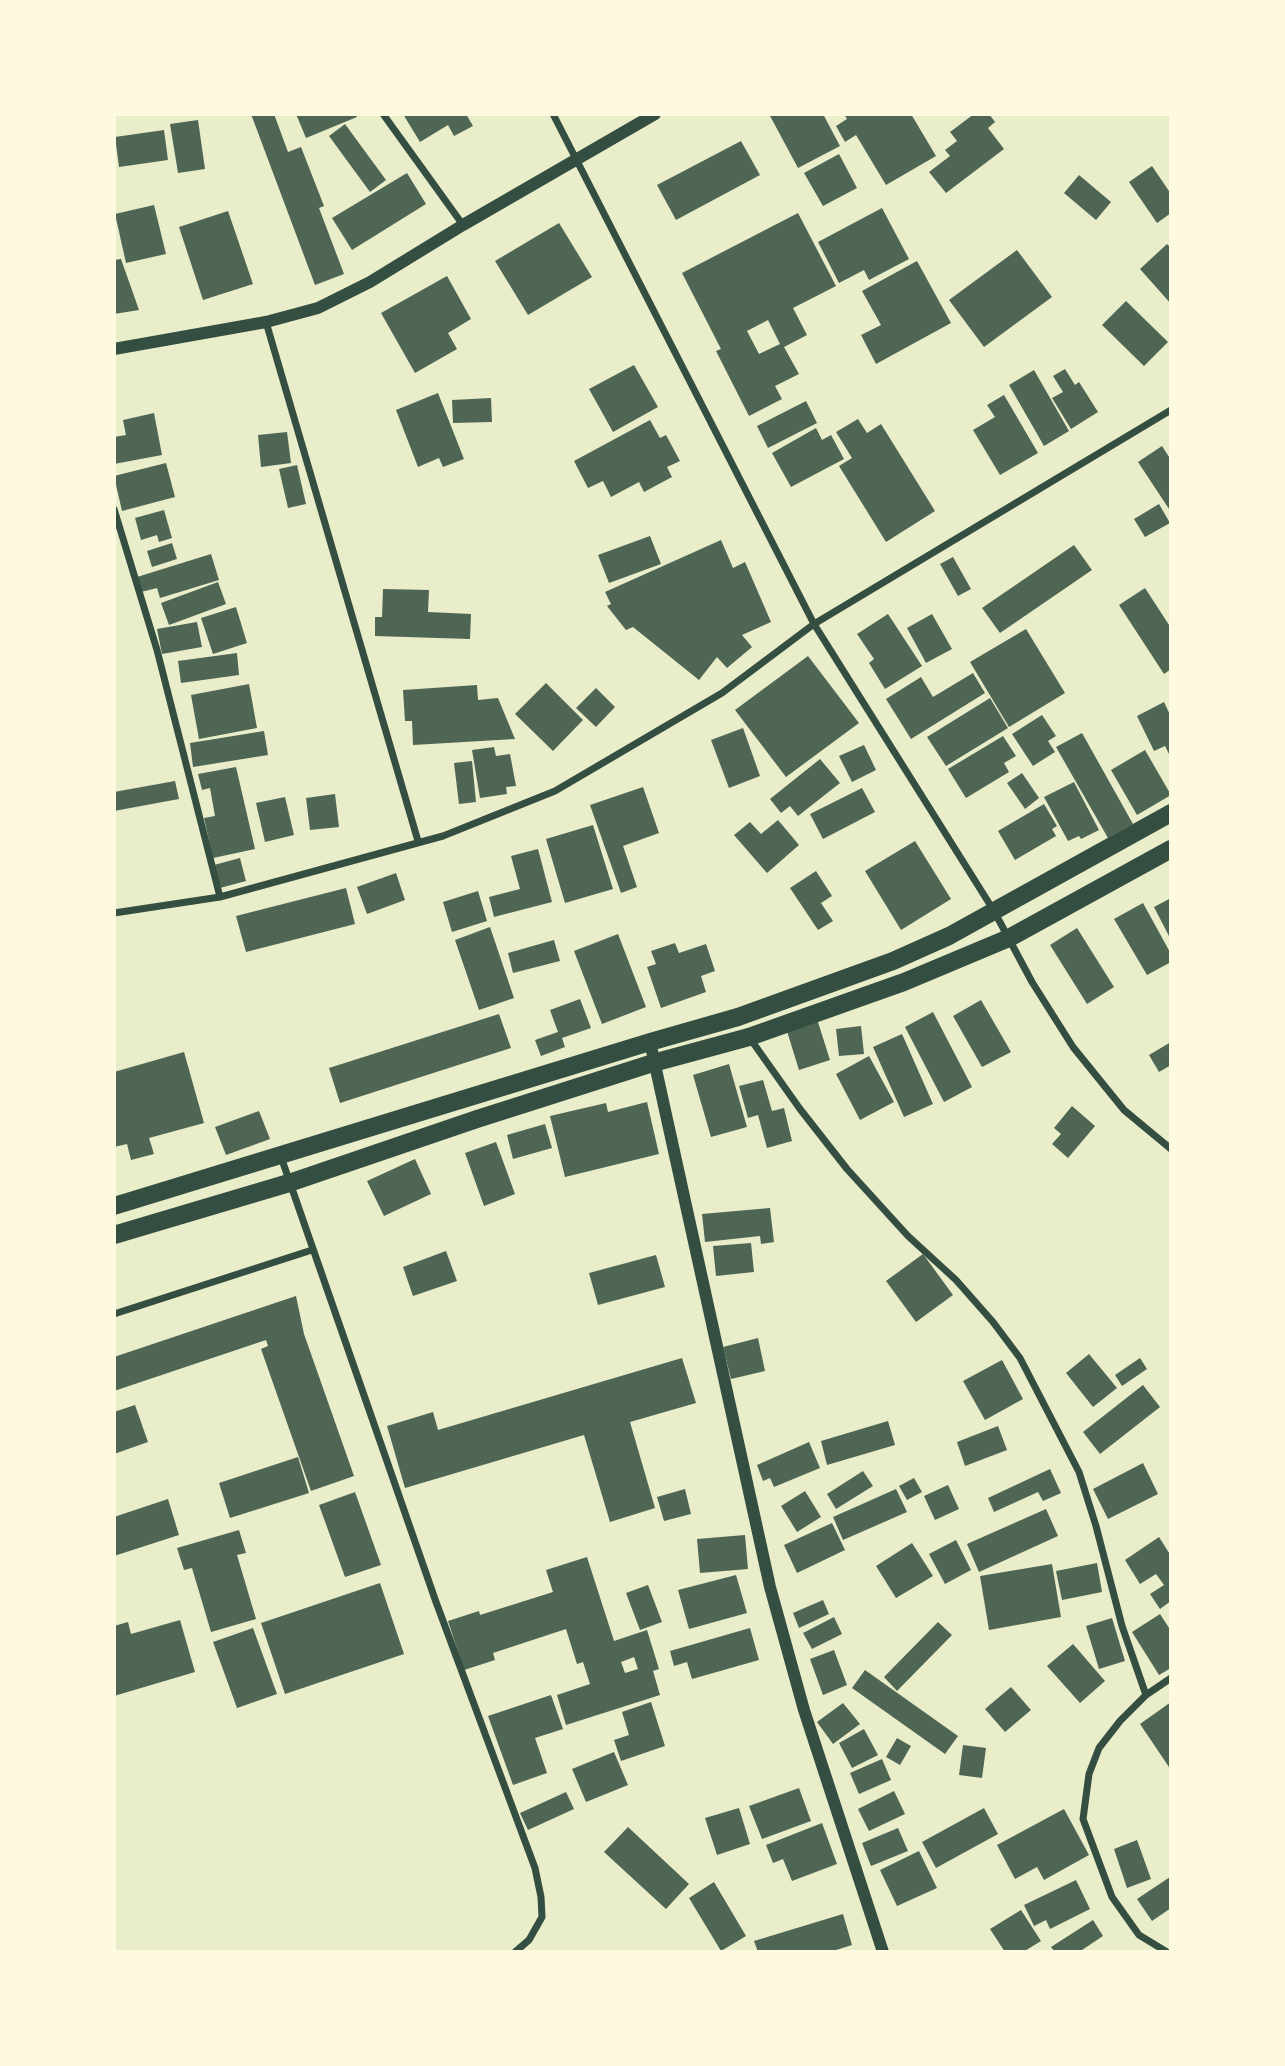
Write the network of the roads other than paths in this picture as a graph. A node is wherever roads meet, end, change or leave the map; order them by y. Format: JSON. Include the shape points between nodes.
{"nodes":[{"id":1,"x":383,"y":114,"type":"edge"},
{"id":2,"x":553,"y":114,"type":"edge"},
{"id":3,"x":655,"y":114,"type":"edge"},
{"id":4,"x":576,"y":160,"type":"junction"},
{"id":5,"x":463,"y":225,"type":"junction"},
{"id":6,"x":266,"y":322,"type":"junction"},
{"id":7,"x":114,"y":349,"type":"edge"},
{"id":8,"x":1171,"y":410,"type":"edge"},
{"id":9,"x":114,"y":509,"type":"edge"},
{"id":10,"x":814,"y":624,"type":"junction"},
{"id":11,"x":1171,"y":813,"type":"edge"},
{"id":12,"x":418,"y":841,"type":"junction"},
{"id":13,"x":1171,"y":849,"type":"edge"},
{"id":14,"x":220,"y":897,"type":"junction"},
{"id":15,"x":994,"y":911,"type":"junction"},
{"id":16,"x":114,"y":913,"type":"edge"},
{"id":17,"x":1009,"y":938,"type":"junction"},
{"id":18,"x":749,"y":1037,"type":"junction"},
{"id":19,"x":650,"y":1042,"type":"junction"},
{"id":20,"x":653,"y":1063,"type":"junction"},
{"id":21,"x":1171,"y":1149,"type":"edge"},
{"id":22,"x":280,"y":1156,"type":"junction"},
{"id":23,"x":289,"y":1183,"type":"junction"},
{"id":24,"x":114,"y":1206,"type":"edge"},
{"id":25,"x":114,"y":1235,"type":"edge"},
{"id":26,"x":312,"y":1250,"type":"junction"},
{"id":27,"x":114,"y":1314,"type":"edge"},
{"id":28,"x":1171,"y":1678,"type":"edge"},
{"id":29,"x":1146,"y":1695,"type":"junction"},
{"id":30,"x":515,"y":1952,"type":"edge"},
{"id":31,"x":883,"y":1952,"type":"edge"},
{"id":32,"x":1167,"y":1952,"type":"edge"}],
"edges":[{"from":1,"to":5,"type":"street"},
{"from":2,"to":4,"type":"street"},
{"from":3,"to":4,"type":"street"},
{"from":4,"to":5,"type":"street"},
{"from":4,"to":10,"type":"street"},
{"from":5,"to":6,"type":"street","via":[[339,298]]},
{"from":6,"to":7,"type":"street"},
{"from":6,"to":12,"type":"street"},
{"from":8,"to":10,"type":"street"},
{"from":9,"to":14,"type":"street","via":[[157,650]]},
{"from":10,"to":12,"type":"street","via":[[722,692],[555,791],[443,836]]},
{"from":10,"to":15,"type":"street"},
{"from":11,"to":15,"type":"highway"},
{"from":12,"to":14,"type":"street"},
{"from":13,"to":17,"type":"highway"},
{"from":14,"to":16,"type":"street"},
{"from":15,"to":17,"type":"street"},
{"from":15,"to":19,"type":"highway","via":[[893,961],[738,1017]]},
{"from":17,"to":18,"type":"highway","via":[[904,982]]},
{"from":17,"to":21,"type":"street","via":[[1073,1047],[1124,1110]]},
{"from":18,"to":20,"type":"highway"},
{"from":18,"to":29,"type":"street","via":[[847,1169],[956,1280],[1020,1358],[1079,1472]]},
{"from":19,"to":20,"type":"street"},
{"from":19,"to":22,"type":"highway"},
{"from":20,"to":23,"type":"highway"},
{"from":20,"to":31,"type":"street","via":[[770,1587],[804,1710]]},
{"from":22,"to":23,"type":"street"},
{"from":22,"to":24,"type":"highway"},
{"from":23,"to":25,"type":"highway"},
{"from":23,"to":26,"type":"street"},
{"from":26,"to":27,"type":"street"},
{"from":26,"to":30,"type":"street","via":[[535,1868],[542,1917],[529,1940]]},
{"from":28,"to":29,"type":"street"},
{"from":29,"to":32,"type":"street","via":[[1099,1748],[1089,1774],[1083,1819],[1112,1897],[1139,1935]]}]}
